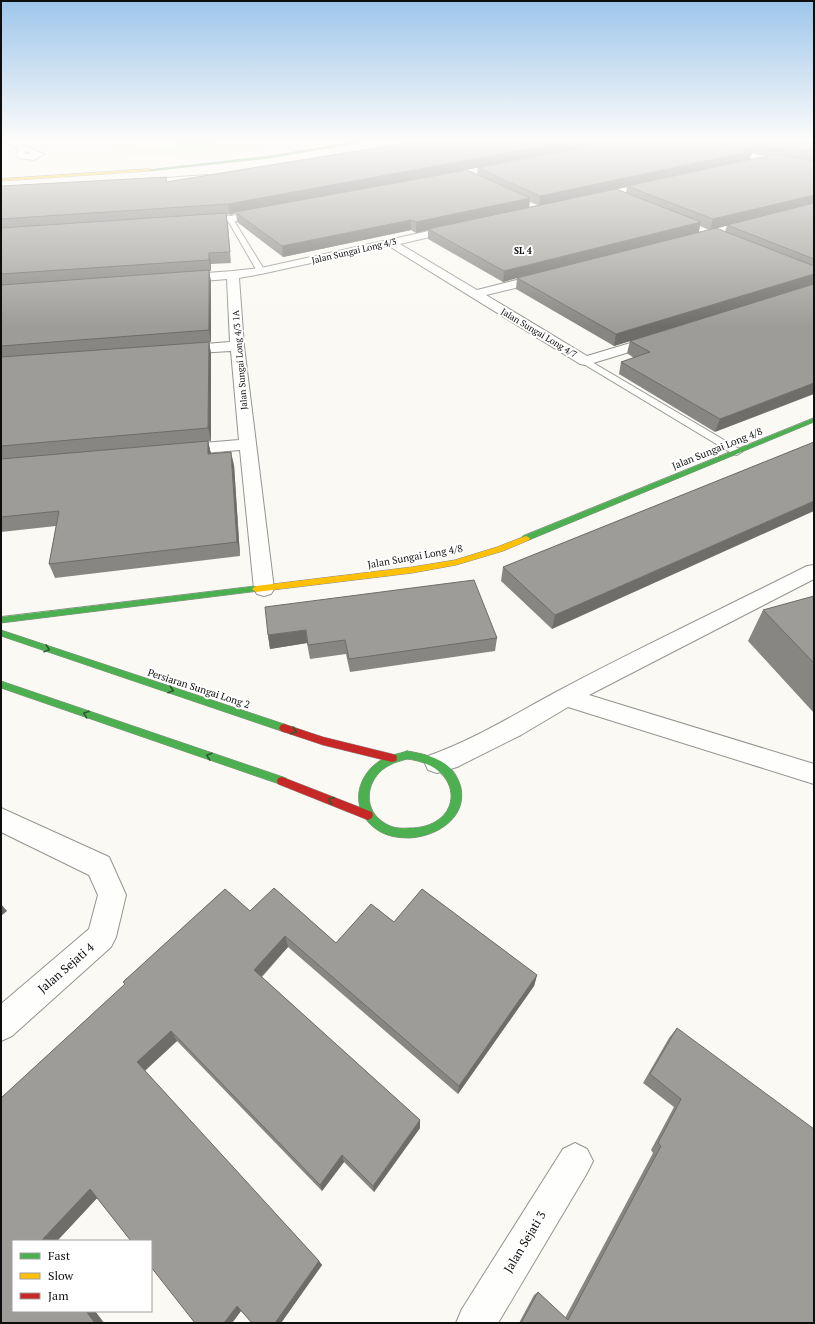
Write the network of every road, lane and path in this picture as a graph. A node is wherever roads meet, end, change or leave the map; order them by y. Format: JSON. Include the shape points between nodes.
{"nodes":[{"id":1,"x":274,"y":211,"type":"edge"},
{"id":2,"x":230,"y":219,"type":"junction"},
{"id":3,"x":190,"y":222,"type":"edge"},
{"id":4,"x":466,"y":226,"type":"edge"},
{"id":5,"x":391,"y":242,"type":"junction"},
{"id":6,"x":261,"y":271,"type":"junction"},
{"id":7,"x":233,"y":275,"type":"junction"},
{"id":8,"x":551,"y":275,"type":"edge"},
{"id":9,"x":172,"y":279,"type":"edge"},
{"id":10,"x":476,"y":294,"type":"junction"},
{"id":11,"x":668,"y":336,"type":"edge"},
{"id":12,"x":237,"y":346,"type":"junction"},
{"id":13,"x":167,"y":351,"type":"edge"},
{"id":14,"x":585,"y":361,"type":"junction"},
{"id":15,"x":814,"y":420,"type":"edge"},
{"id":16,"x":249,"y":444,"type":"junction"},
{"id":17,"x":162,"y":452,"type":"edge"},
{"id":18,"x":737,"y":452,"type":"junction"},
{"id":19,"x":814,"y":571,"type":"edge"},
{"id":20,"x":264,"y":589,"type":"junction"},
{"id":21,"x":1,"y":620,"type":"edge"},
{"id":22,"x":1,"y":633,"type":"edge"},
{"id":23,"x":10,"y":637,"type":"junction"},
{"id":24,"x":1,"y":643,"type":"edge"},
{"id":25,"x":1,"y":684,"type":"edge"},
{"id":26,"x":566,"y":697,"type":"junction"},
{"id":27,"x":392,"y":758,"type":"junction"},
{"id":28,"x":437,"y":763,"type":"junction"},
{"id":29,"x":814,"y":774,"type":"edge"},
{"id":30,"x":368,"y":815,"type":"junction"},
{"id":31,"x":1,"y":819,"type":"edge"},
{"id":32,"x":1,"y":1025,"type":"edge"},
{"id":33,"x":575,"y":1161,"type":"dead end"},
{"id":34,"x":476,"y":1323,"type":"edge"}],
"edges":[{"from":1,"to":2,"type":"street"},
{"from":2,"to":3,"type":"street"},
{"from":2,"to":6,"type":"lane"},
{"from":4,"to":5,"type":"street","name":"Jalan Sungai Long 4/3"},
{"from":5,"to":6,"type":"street","name":"Jalan Sungai Long 4/3"},
{"from":5,"to":10,"type":"street","name":"Jalan Sungai Long 4/7"},
{"from":6,"to":7,"type":"street","name":"Jalan Sungai Long 4/3"},
{"from":7,"to":9,"type":"street","name":"Jalan Sungai Long 4/3"},
{"from":7,"to":12,"type":"street","name":"Jalan Sungai Long 4/3 1A"},
{"from":8,"to":10,"type":"street"},
{"from":10,"to":14,"type":"street","name":"Jalan Sungai Long 4/7"},
{"from":11,"to":14,"type":"street","name":"Jalan Sungai Long 4/7"},
{"from":12,"to":13,"type":"street"},
{"from":12,"to":16,"type":"street","name":"Jalan Sungai Long 4/3 1A"},
{"from":14,"to":18,"type":"lane"},
{"from":15,"to":18,"type":"street","name":"Jalan Sungai Long 4/8"},
{"from":16,"to":17,"type":"street"},
{"from":16,"to":20,"type":"street","name":"Jalan Sungai Long 4/3 1A"},
{"from":18,"to":20,"type":"street","name":"Jalan Sungai Long 4/8","via":[[500,549],[456,562]]},
{"from":19,"to":26,"type":"street"},
{"from":20,"to":21,"type":"street","name":"Jalan Sungai Long 4/8"},
{"from":22,"to":23,"type":"street","name":"Persiaran Sungai Long 2"},
{"from":23,"to":24,"type":"street"},
{"from":23,"to":27,"type":"street","name":"Persiaran Sungai Long 2","one_way":true,"via":[[323,741]]},
{"from":30,"to":25,"type":"street","one_way":true,"via":[[285,782]]},
{"from":26,"to":28,"type":"street","via":[[513,728]]},
{"from":26,"to":29,"type":"street"},
{"from":27,"to":28,"type":"street","via":[[407,755],[423,757]]},
{"from":27,"to":30,"type":"street","via":[[375,767],[365,781],[361,798]]},
{"from":28,"to":30,"type":"street","via":[[448,772],[457,796],[454,808],[447,819],[436,828],[422,834],[406,835],[391,832],[377,825]]},
{"from":31,"to":32,"type":"street","name":"Jalan Sejati 4","via":[[99,866],[112,895],[100,937]]},
{"from":33,"to":34,"type":"street","name":"Jalan Sejati 3"}]}
